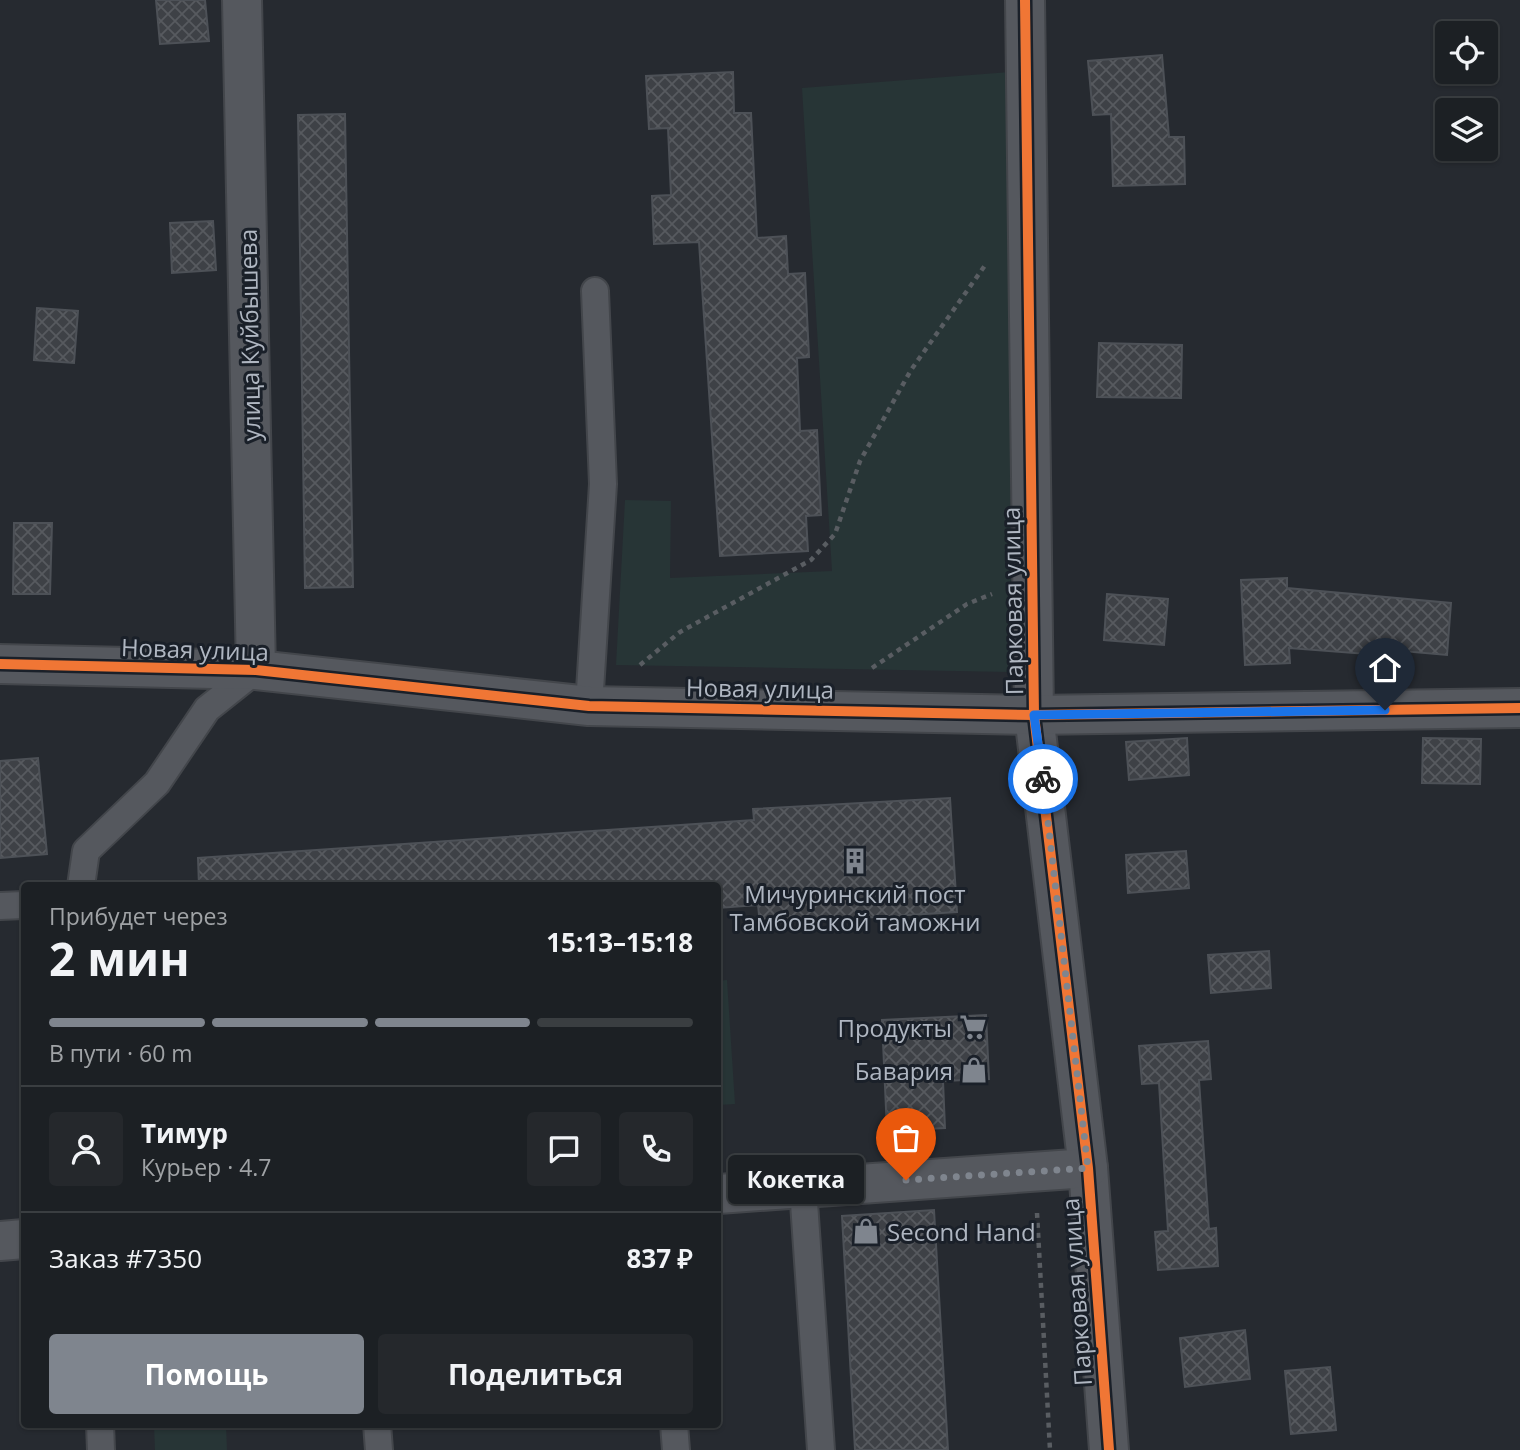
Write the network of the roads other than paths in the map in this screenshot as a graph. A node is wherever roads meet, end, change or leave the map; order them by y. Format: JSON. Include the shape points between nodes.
{"nodes":[{"id":1,"x":242,"y":0,"type":"edge"},
{"id":2,"x":1025,"y":0,"type":"edge"},
{"id":3,"x":595,"y":291,"type":"dead end"},
{"id":4,"x":0,"y":664,"type":"edge"},
{"id":5,"x":256,"y":670,"type":"junction"},
{"id":6,"x":589,"y":706,"type":"junction"},
{"id":7,"x":1520,"y":708,"type":"edge"},
{"id":8,"x":1034,"y":715,"type":"junction"},
{"id":9,"x":82,"y":882,"type":"edge"},
{"id":10,"x":21,"y":905,"type":"edge"},
{"id":11,"x":0,"y":906,"type":"edge"},
{"id":12,"x":1088,"y":1168,"type":"junction"},
{"id":13,"x":803,"y":1188,"type":"junction"},
{"id":14,"x":721,"y":1194,"type":"edge"},
{"id":15,"x":21,"y":1239,"type":"edge"},
{"id":16,"x":0,"y":1241,"type":"edge"},
{"id":17,"x":100,"y":1428,"type":"edge"},
{"id":18,"x":377,"y":1428,"type":"edge"},
{"id":19,"x":674,"y":1428,"type":"edge"},
{"id":20,"x":101,"y":1450,"type":"edge"},
{"id":21,"x":379,"y":1450,"type":"edge"},
{"id":22,"x":676,"y":1450,"type":"edge"},
{"id":23,"x":821,"y":1450,"type":"edge"},
{"id":24,"x":1109,"y":1450,"type":"edge"}],
"edges":[{"from":1,"to":5,"type":"street","name":"улица Куйбышева"},
{"from":2,"to":8,"type":"street","name":"Парковая улица"},
{"from":3,"to":6,"type":"lane","via":[[603,484]]},
{"from":4,"to":5,"type":"street","name":"Новая улица"},
{"from":5,"to":6,"type":"street","name":"Новая улица"},
{"from":5,"to":9,"type":"lane","via":[[207,709],[157,783],[86,851]]},
{"from":6,"to":8,"type":"street","name":"Новая улица"},
{"from":7,"to":8,"type":"street","name":"Новая улица"},
{"from":8,"to":12,"type":"street","name":"Парковая улица"},
{"from":10,"to":11,"type":"lane"},
{"from":12,"to":13,"type":"street"},
{"from":12,"to":24,"type":"street","name":"Парковая улица"},
{"from":13,"to":14,"type":"street"},
{"from":13,"to":23,"type":"lane"},
{"from":15,"to":16,"type":"street"},
{"from":17,"to":20,"type":"lane"},
{"from":18,"to":21,"type":"lane"},
{"from":19,"to":22,"type":"lane"}]}
